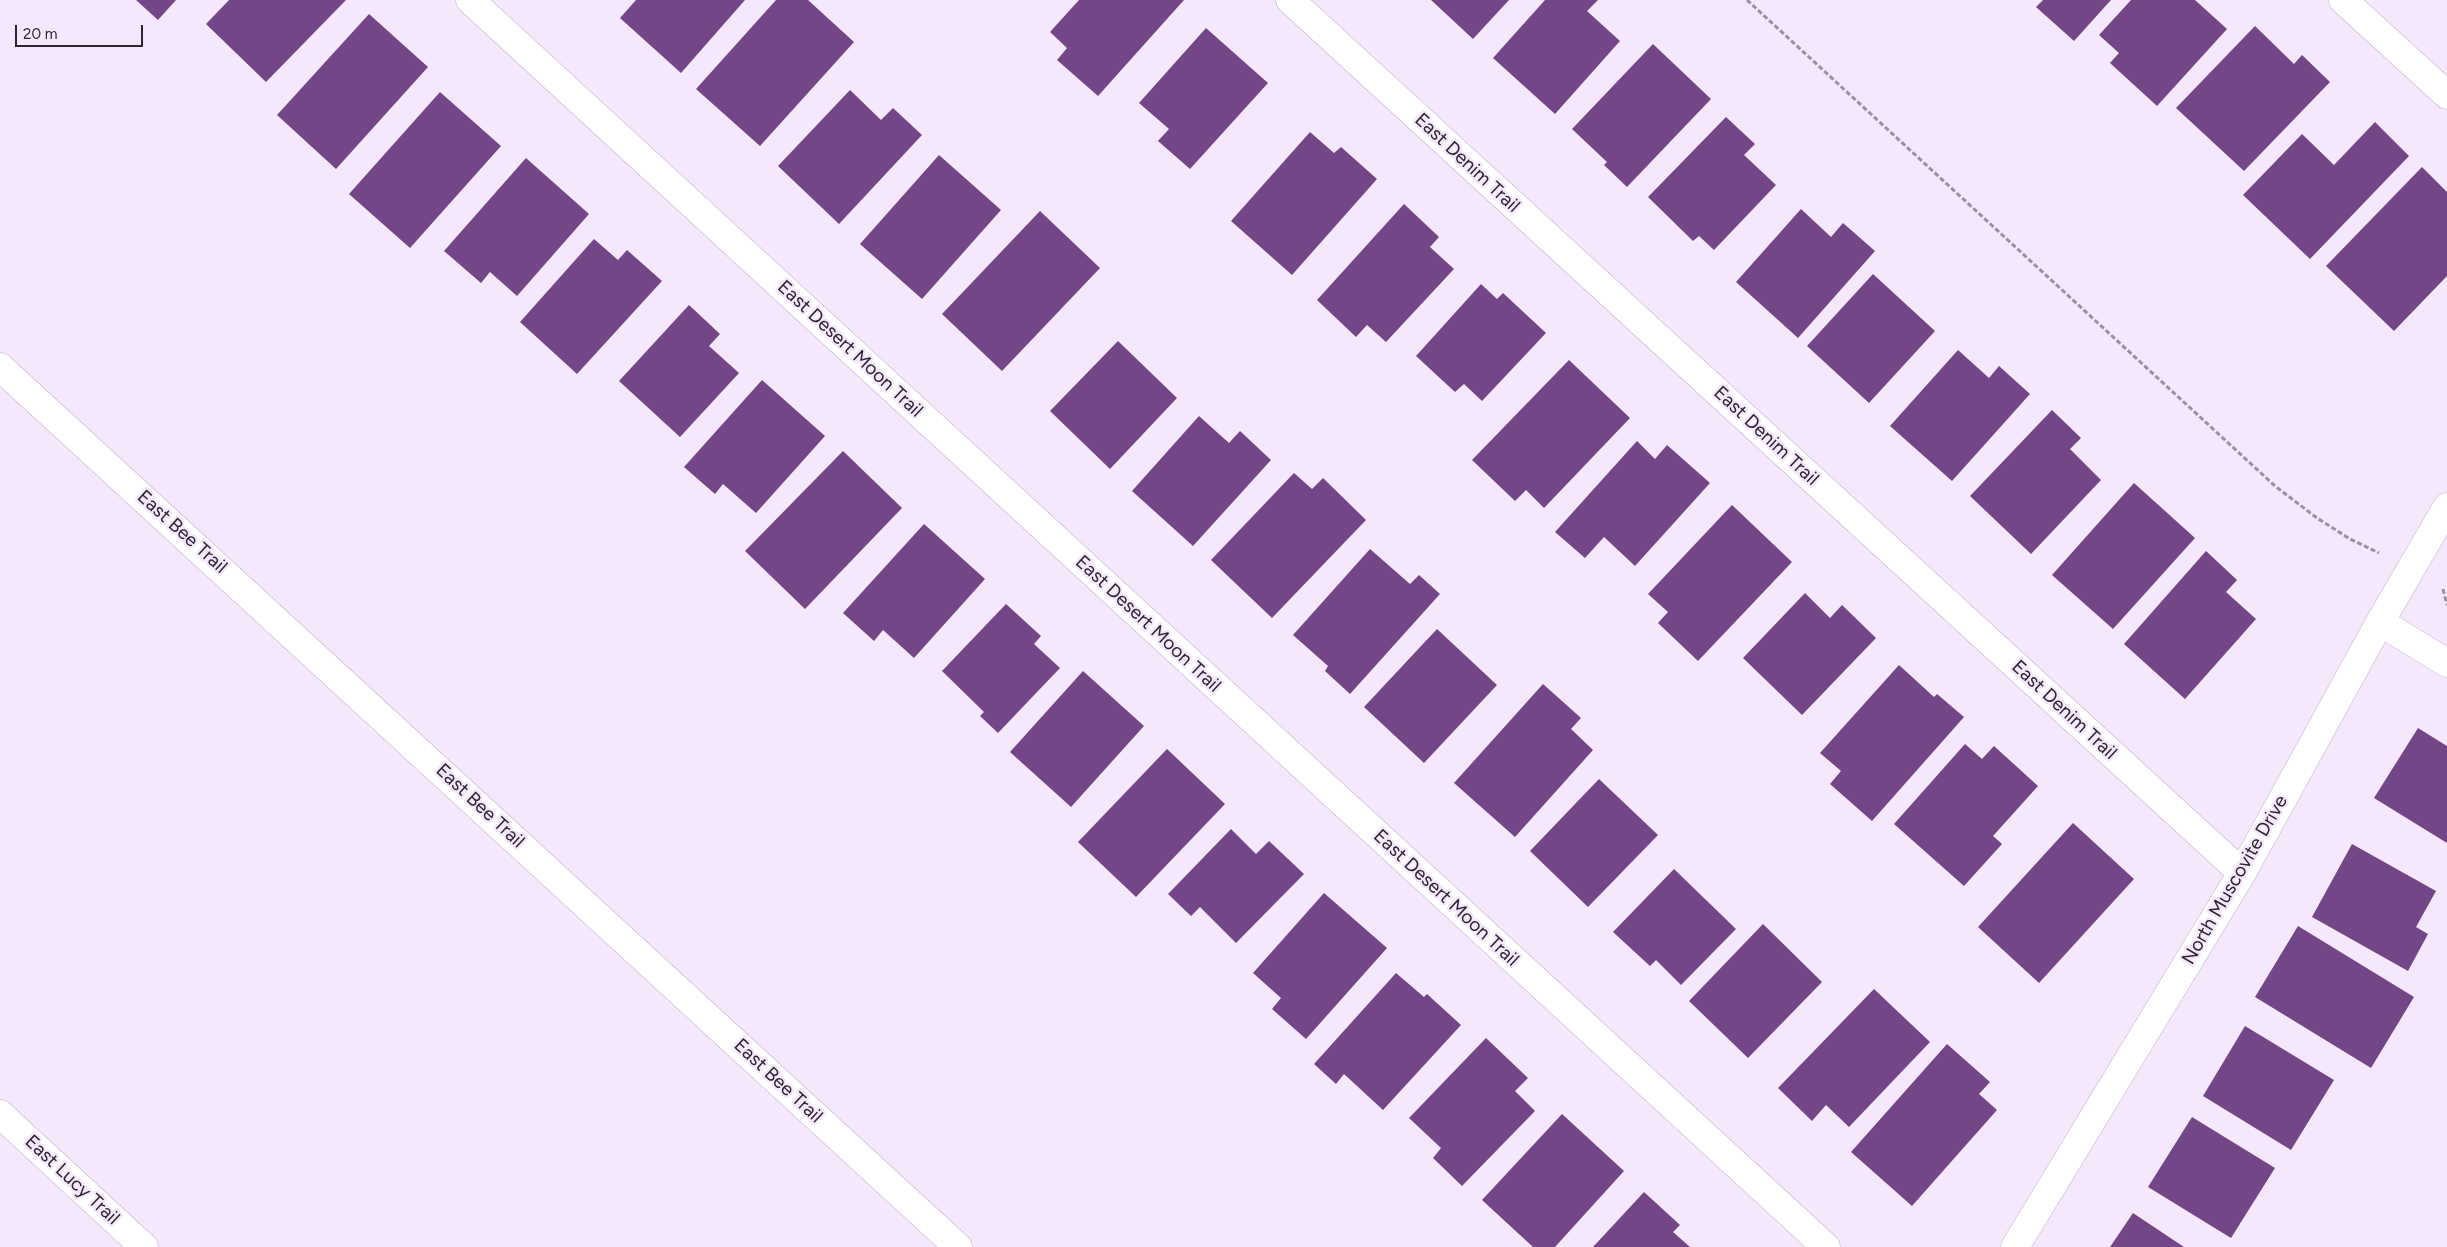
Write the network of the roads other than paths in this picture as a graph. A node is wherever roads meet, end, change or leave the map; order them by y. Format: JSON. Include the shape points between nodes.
{"nodes":[{"id":1,"x":470,"y":0,"type":"edge"},
{"id":2,"x":1290,"y":0,"type":"edge"},
{"id":3,"x":2343,"y":0,"type":"edge"},
{"id":4,"x":2447,"y":95,"type":"edge"},
{"id":5,"x":0,"y":367,"type":"edge"},
{"id":6,"x":2447,"y":507,"type":"edge"},
{"id":7,"x":2380,"y":622,"type":"junction"},
{"id":8,"x":2447,"y":663,"type":"edge"},
{"id":9,"x":2242,"y":873,"type":"junction"},
{"id":10,"x":0,"y":1114,"type":"edge"},
{"id":11,"x":144,"y":1247,"type":"edge"},
{"id":12,"x":958,"y":1247,"type":"edge"},
{"id":13,"x":1826,"y":1247,"type":"edge"},
{"id":14,"x":2015,"y":1247,"type":"edge"}],
"edges":[{"from":1,"to":13,"type":"street","name":"East Desert Moon Trail"},
{"from":2,"to":9,"type":"street","name":"East Denim Trail"},
{"from":3,"to":4,"type":"street"},
{"from":5,"to":12,"type":"street","name":"East Bee Trail"},
{"from":6,"to":7,"type":"street","name":"North Muscovite Drive"},
{"from":7,"to":8,"type":"street"},
{"from":7,"to":9,"type":"street","name":"North Muscovite Drive"},
{"from":9,"to":14,"type":"street","name":"North Muscovite Drive"},
{"from":10,"to":11,"type":"street","name":"East Lucy Trail"}]}
